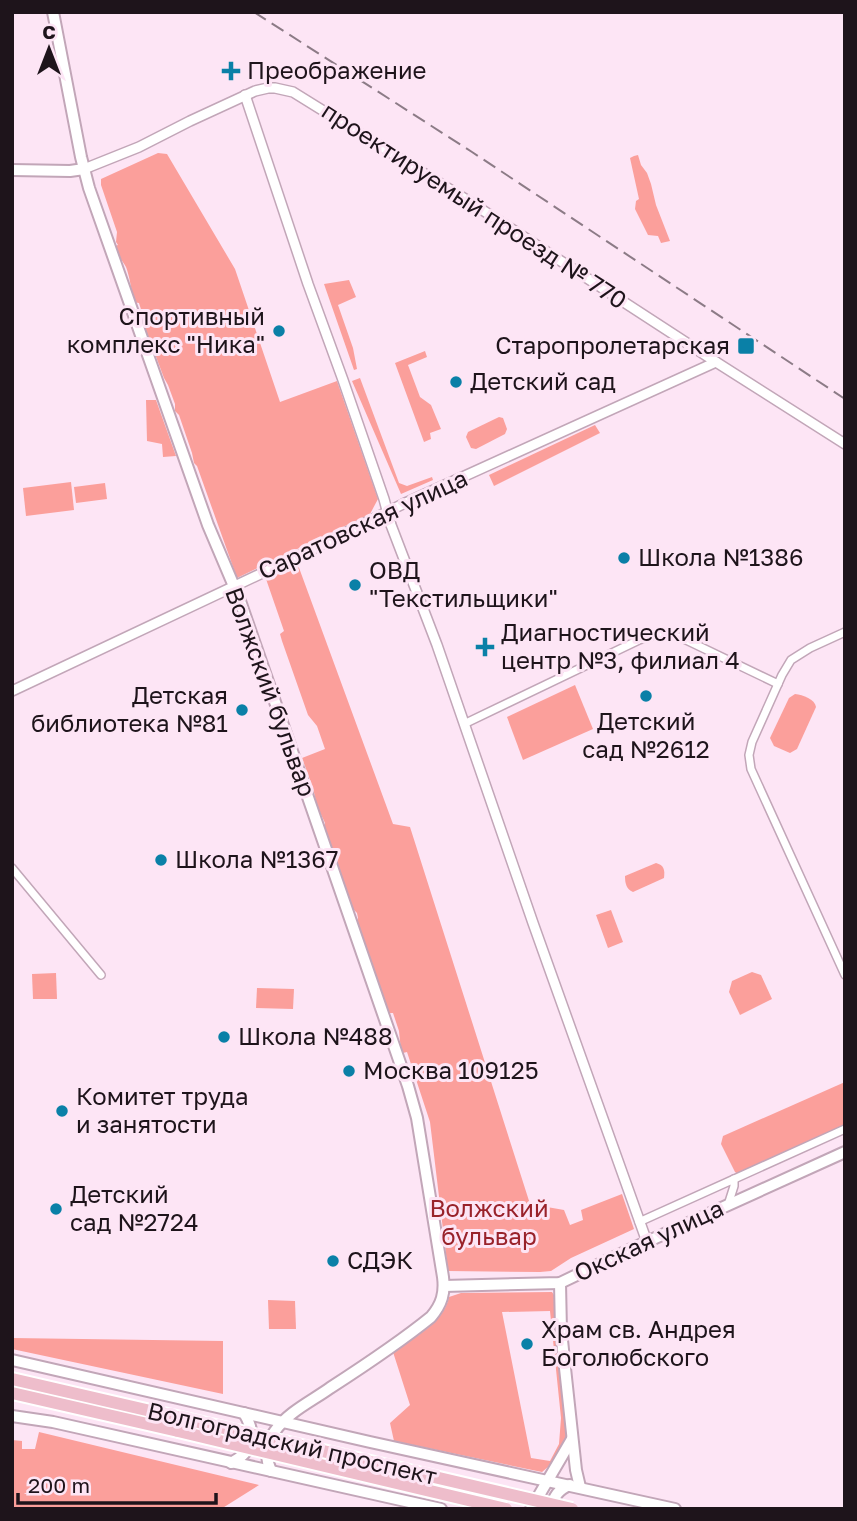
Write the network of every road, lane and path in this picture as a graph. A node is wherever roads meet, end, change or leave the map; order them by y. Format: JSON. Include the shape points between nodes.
{"nodes":[{"id":1,"x":53,"y":12,"type":"edge"},
{"id":2,"x":245,"y":95,"type":"junction"},
{"id":3,"x":84,"y":169,"type":"junction"},
{"id":4,"x":12,"y":170,"type":"edge"},
{"id":5,"x":716,"y":362,"type":"junction"},
{"id":6,"x":845,"y":444,"type":"edge"},
{"id":7,"x":388,"y":513,"type":"junction"},
{"id":8,"x":234,"y":586,"type":"junction"},
{"id":9,"x":845,"y":632,"type":"edge"},
{"id":10,"x":778,"y":684,"type":"junction"},
{"id":11,"x":12,"y":691,"type":"edge"},
{"id":12,"x":464,"y":724,"type":"junction"},
{"id":13,"x":12,"y":868,"type":"edge"},
{"id":14,"x":22,"y":880,"type":"junction"},
{"id":15,"x":12,"y":884,"type":"edge"},
{"id":16,"x":101,"y":975,"type":"dead end"},
{"id":17,"x":845,"y":975,"type":"edge"},
{"id":18,"x":845,"y":1129,"type":"edge"},
{"id":19,"x":845,"y":1152,"type":"edge"},
{"id":20,"x":734,"y":1179,"type":"junction"},
{"id":21,"x":728,"y":1205,"type":"junction"},
{"id":22,"x":639,"y":1223,"type":"junction"},
{"id":23,"x":646,"y":1242,"type":"junction"},
{"id":24,"x":560,"y":1283,"type":"junction"},
{"id":25,"x":444,"y":1286,"type":"junction"},
{"id":26,"x":12,"y":1360,"type":"edge"},
{"id":27,"x":12,"y":1379,"type":"edge"},
{"id":28,"x":16,"y":1394,"type":"edge"},
{"id":29,"x":12,"y":1409,"type":"edge"},
{"id":30,"x":244,"y":1413,"type":"junction"},
{"id":31,"x":12,"y":1416,"type":"edge"},
{"id":32,"x":53,"y":1422,"type":"junction"},
{"id":33,"x":282,"y":1422,"type":"junction"},
{"id":34,"x":179,"y":1424,"type":"junction"},
{"id":35,"x":573,"y":1438,"type":"junction"},
{"id":36,"x":231,"y":1463,"type":"junction"},
{"id":37,"x":271,"y":1471,"type":"junction"},
{"id":38,"x":547,"y":1480,"type":"junction"},
{"id":39,"x":575,"y":1486,"type":"junction"},
{"id":40,"x":393,"y":1498,"type":"junction"},
{"id":41,"x":412,"y":1509,"type":"edge"},
{"id":42,"x":441,"y":1509,"type":"edge"},
{"id":43,"x":506,"y":1509,"type":"edge"},
{"id":44,"x":531,"y":1509,"type":"edge"},
{"id":45,"x":550,"y":1509,"type":"edge"},
{"id":46,"x":572,"y":1509,"type":"edge"},
{"id":47,"x":675,"y":1509,"type":"edge"}],
"edges":[{"from":1,"to":3,"type":"main road","name":"Волжский бульвар"},
{"from":2,"to":3,"type":"street","name":"проектируемый проезд № 770"},
{"from":2,"to":5,"type":"street","name":"проектируемый проезд № 770","via":[[275,88],[293,92]]},
{"from":2,"to":7,"type":"street"},
{"from":3,"to":4,"type":"main road"},
{"from":3,"to":8,"type":"main road","name":"Волжский бульвар","via":[[208,525]]},
{"from":5,"to":6,"type":"street","name":"проектируемый проезд № 770"},
{"from":5,"to":7,"type":"street","name":"Саратовская улица"},
{"from":7,"to":8,"type":"street","name":"Саратовская улица"},
{"from":7,"to":12,"type":"street"},
{"from":8,"to":11,"type":"street","name":"Саратовская улица"},
{"from":8,"to":25,"type":"main road","name":"Волжский бульвар","via":[[410,1092]]},
{"from":9,"to":10,"type":"street","via":[[795,656]]},
{"from":10,"to":12,"type":"street","via":[[681,638],[659,634]]},
{"from":10,"to":17,"type":"street","via":[[751,742],[750,764]]},
{"from":12,"to":22,"type":"street"},
{"from":13,"to":14,"type":"street"},
{"from":14,"to":15,"type":"street"},
{"from":14,"to":16,"type":"street"},
{"from":18,"to":20,"type":"street"},
{"from":19,"to":21,"type":"main road","name":"Окская улица"},
{"from":20,"to":21,"type":"street"},
{"from":20,"to":22,"type":"street"},
{"from":21,"to":23,"type":"main road","name":"Окская улица"},
{"from":22,"to":23,"type":"street"},
{"from":23,"to":24,"type":"main road","name":"Окская улица"},
{"from":24,"to":25,"type":"main road","name":"Окская улица"},
{"from":24,"to":35,"type":"main road"},
{"from":25,"to":33,"type":"main road","via":[[442,1300],[431,1317]]},
{"from":26,"to":30,"type":"main road"},
{"from":27,"to":34,"type":"main road","name":"Волгоградский проспект"},
{"from":28,"to":34,"type":"main road","name":"Волгоградский проспект"},
{"from":29,"to":32,"type":"main road"},
{"from":30,"to":33,"type":"main road"},
{"from":30,"to":36,"type":"main road","via":[[251,1443],[245,1454]]},
{"from":31,"to":32,"type":"main road"},
{"from":32,"to":36,"type":"main road"},
{"from":33,"to":37,"type":"main road","via":[[269,1442]]},
{"from":33,"to":38,"type":"main road"},
{"from":34,"to":43,"type":"main road","name":"Волгоградский проспект","bridge":true},
{"from":34,"to":46,"type":"main road","name":"Волгоградский проспект","bridge":true},
{"from":35,"to":38,"type":"main road"},
{"from":35,"to":39,"type":"main road"},
{"from":36,"to":37,"type":"main road"},
{"from":37,"to":40,"type":"main road"},
{"from":38,"to":39,"type":"main road"},
{"from":38,"to":44,"type":"main road"},
{"from":39,"to":45,"type":"main road","via":[[561,1489]]},
{"from":39,"to":47,"type":"main road"},
{"from":40,"to":41,"type":"main road"},
{"from":40,"to":42,"type":"main road"}]}
